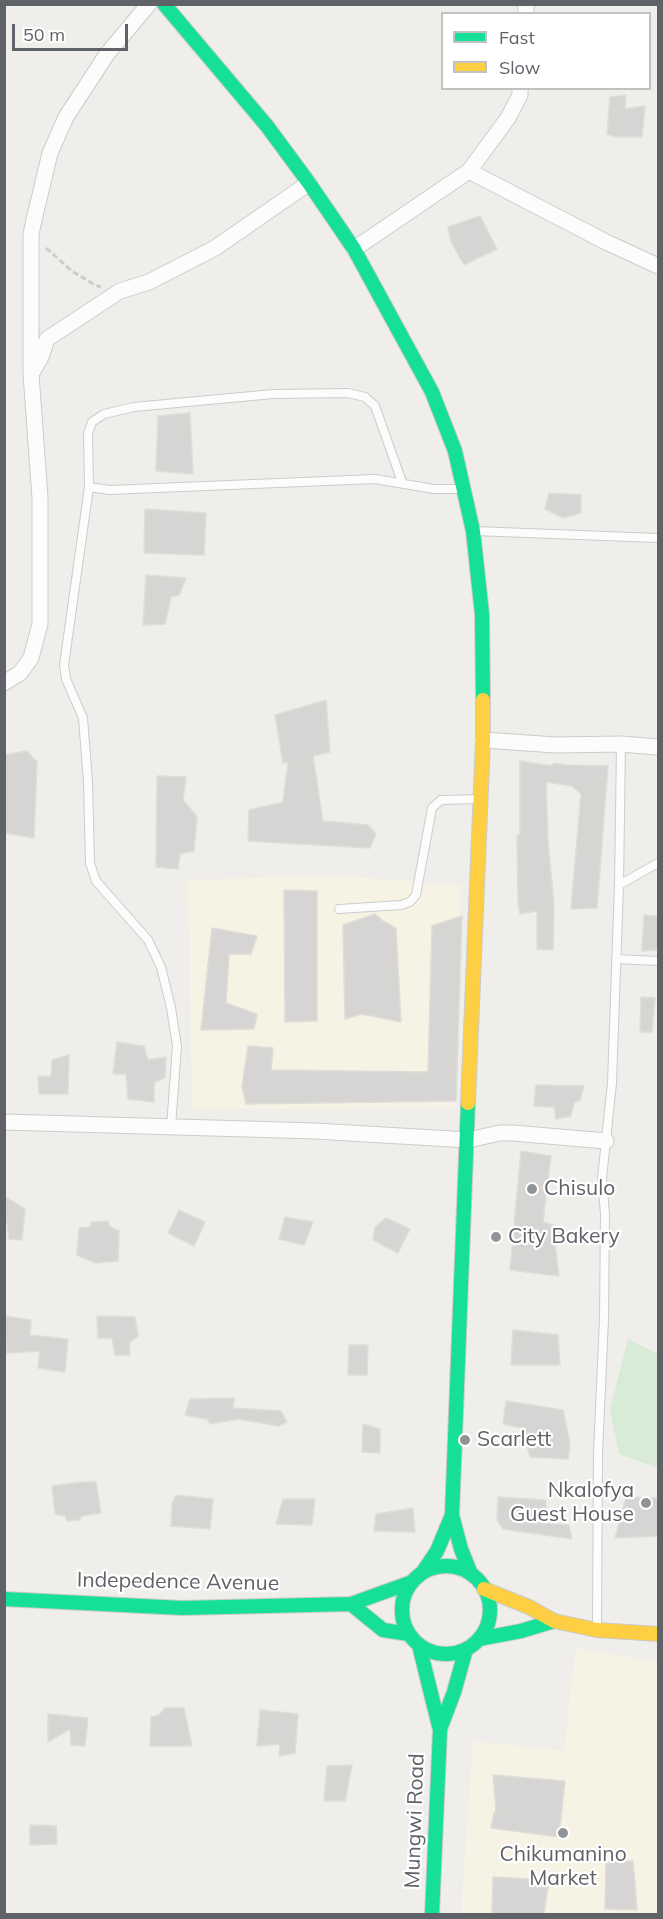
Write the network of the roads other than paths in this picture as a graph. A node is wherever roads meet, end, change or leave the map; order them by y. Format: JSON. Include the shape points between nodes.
{"nodes":[{"id":1,"x":149,"y":4,"type":"edge"},
{"id":2,"x":164,"y":4,"type":"edge"},
{"id":3,"x":520,"y":90,"type":"edge"},
{"id":4,"x":469,"y":171,"type":"junction"},
{"id":5,"x":309,"y":183,"type":"junction"},
{"id":6,"x":354,"y":249,"type":"junction"},
{"id":7,"x":658,"y":266,"type":"edge"},
{"id":8,"x":31,"y":374,"type":"junction"},
{"id":9,"x":402,"y":482,"type":"junction"},
{"id":10,"x":89,"y":487,"type":"junction"},
{"id":11,"x":463,"y":489,"type":"junction"},
{"id":12,"x":473,"y":531,"type":"junction"},
{"id":13,"x":658,"y":538,"type":"edge"},
{"id":14,"x":4,"y":683,"type":"edge"},
{"id":15,"x":483,"y":740,"type":"junction"},
{"id":16,"x":621,"y":744,"type":"junction"},
{"id":17,"x":658,"y":747,"type":"edge"},
{"id":18,"x":481,"y":799,"type":"junction"},
{"id":19,"x":658,"y":863,"type":"edge"},
{"id":20,"x":619,"y":885,"type":"junction"},
{"id":21,"x":339,"y":909,"type":"dead end"},
{"id":22,"x":616,"y":959,"type":"junction"},
{"id":23,"x":658,"y":961,"type":"edge"},
{"id":24,"x":4,"y":1122,"type":"edge"},
{"id":25,"x":171,"y":1127,"type":"junction"},
{"id":26,"x":468,"y":1140,"type":"junction"},
{"id":27,"x":606,"y":1141,"type":"junction"},
{"id":28,"x":452,"y":1515,"type":"junction"},
{"id":29,"x":423,"y":1572,"type":"junction"},
{"id":30,"x":471,"y":1574,"type":"junction"},
{"id":31,"x":412,"y":1582,"type":"junction"},
{"id":32,"x":484,"y":1589,"type":"junction"},
{"id":33,"x":4,"y":1599,"type":"edge"},
{"id":34,"x":351,"y":1604,"type":"junction"},
{"id":35,"x":554,"y":1621,"type":"junction"},
{"id":36,"x":597,"y":1630,"type":"junction"},
{"id":37,"x":409,"y":1634,"type":"junction"},
{"id":38,"x":658,"y":1634,"type":"edge"},
{"id":39,"x":479,"y":1639,"type":"junction"},
{"id":40,"x":419,"y":1645,"type":"junction"},
{"id":41,"x":466,"y":1649,"type":"junction"},
{"id":42,"x":440,"y":1730,"type":"junction"},
{"id":43,"x":432,"y":1914,"type":"edge"}],
"edges":[{"from":1,"to":8,"type":"street","via":[[106,54],[66,117],[50,153],[32,234]]},
{"from":2,"to":5,"type":"street","via":[[267,126]]},
{"from":3,"to":4,"type":"street","via":[[508,118]]},
{"from":4,"to":6,"type":"street"},
{"from":4,"to":7,"type":"street"},
{"from":5,"to":6,"type":"street"},
{"from":5,"to":8,"type":"street","via":[[215,248],[149,282],[120,291],[47,339]]},
{"from":6,"to":11,"type":"street","via":[[432,392],[455,451]]},
{"from":8,"to":14,"type":"street","via":[[40,498],[40,624],[32,658],[20,673]]},
{"from":9,"to":10,"type":"lane","via":[[375,479],[109,490]]},
{"from":9,"to":10,"type":"lane","via":[[375,406],[365,397],[348,393],[273,394],[134,407],[104,414],[92,422],[88,434]]},
{"from":9,"to":11,"type":"lane","via":[[434,489]]},
{"from":10,"to":25,"type":"lane","via":[[65,653],[66,679],[82,718],[90,863],[96,881],[148,940],[161,967],[171,1008],[177,1046]]},
{"from":11,"to":12,"type":"street"},
{"from":12,"to":13,"type":"lane"},
{"from":12,"to":15,"type":"street","via":[[482,614]]},
{"from":15,"to":16,"type":"street"},
{"from":15,"to":18,"type":"street"},
{"from":16,"to":17,"type":"street"},
{"from":16,"to":20,"type":"lane"},
{"from":18,"to":21,"type":"lane","via":[[441,800],[432,808],[416,895],[410,902]]},
{"from":18,"to":26,"type":"street"},
{"from":19,"to":20,"type":"lane"},
{"from":20,"to":22,"type":"lane"},
{"from":22,"to":23,"type":"lane"},
{"from":22,"to":27,"type":"lane"},
{"from":24,"to":25,"type":"street"},
{"from":25,"to":26,"type":"street"},
{"from":26,"to":27,"type":"street","via":[[513,1133]]},
{"from":26,"to":28,"type":"street"},
{"from":27,"to":36,"type":"lane","via":[[602,1178],[604,1320]]},
{"from":28,"to":29,"type":"street"},
{"from":28,"to":30,"type":"street"},
{"from":29,"to":30,"type":"street","via":[[447,1566]]},
{"from":29,"to":31,"type":"street"},
{"from":30,"to":32,"type":"street"},
{"from":31,"to":34,"type":"street","name":"Indepedence Avenue"},
{"from":31,"to":37,"type":"street","via":[[403,1598],[402,1617]]},
{"from":32,"to":35,"type":"street"},
{"from":32,"to":39,"type":"street","via":[[490,1606],[488,1623]]},
{"from":33,"to":34,"type":"street","name":"Indepedence Avenue","via":[[182,1608]]},
{"from":34,"to":37,"type":"street","via":[[383,1630]]},
{"from":35,"to":36,"type":"street"},
{"from":35,"to":39,"type":"street"},
{"from":36,"to":38,"type":"street"},
{"from":37,"to":40,"type":"street"},
{"from":39,"to":41,"type":"street"},
{"from":40,"to":41,"type":"street","via":[[450,1654]]},
{"from":40,"to":42,"type":"street"},
{"from":41,"to":42,"type":"street"},
{"from":42,"to":43,"type":"street","name":"Mungwi Road"}]}
